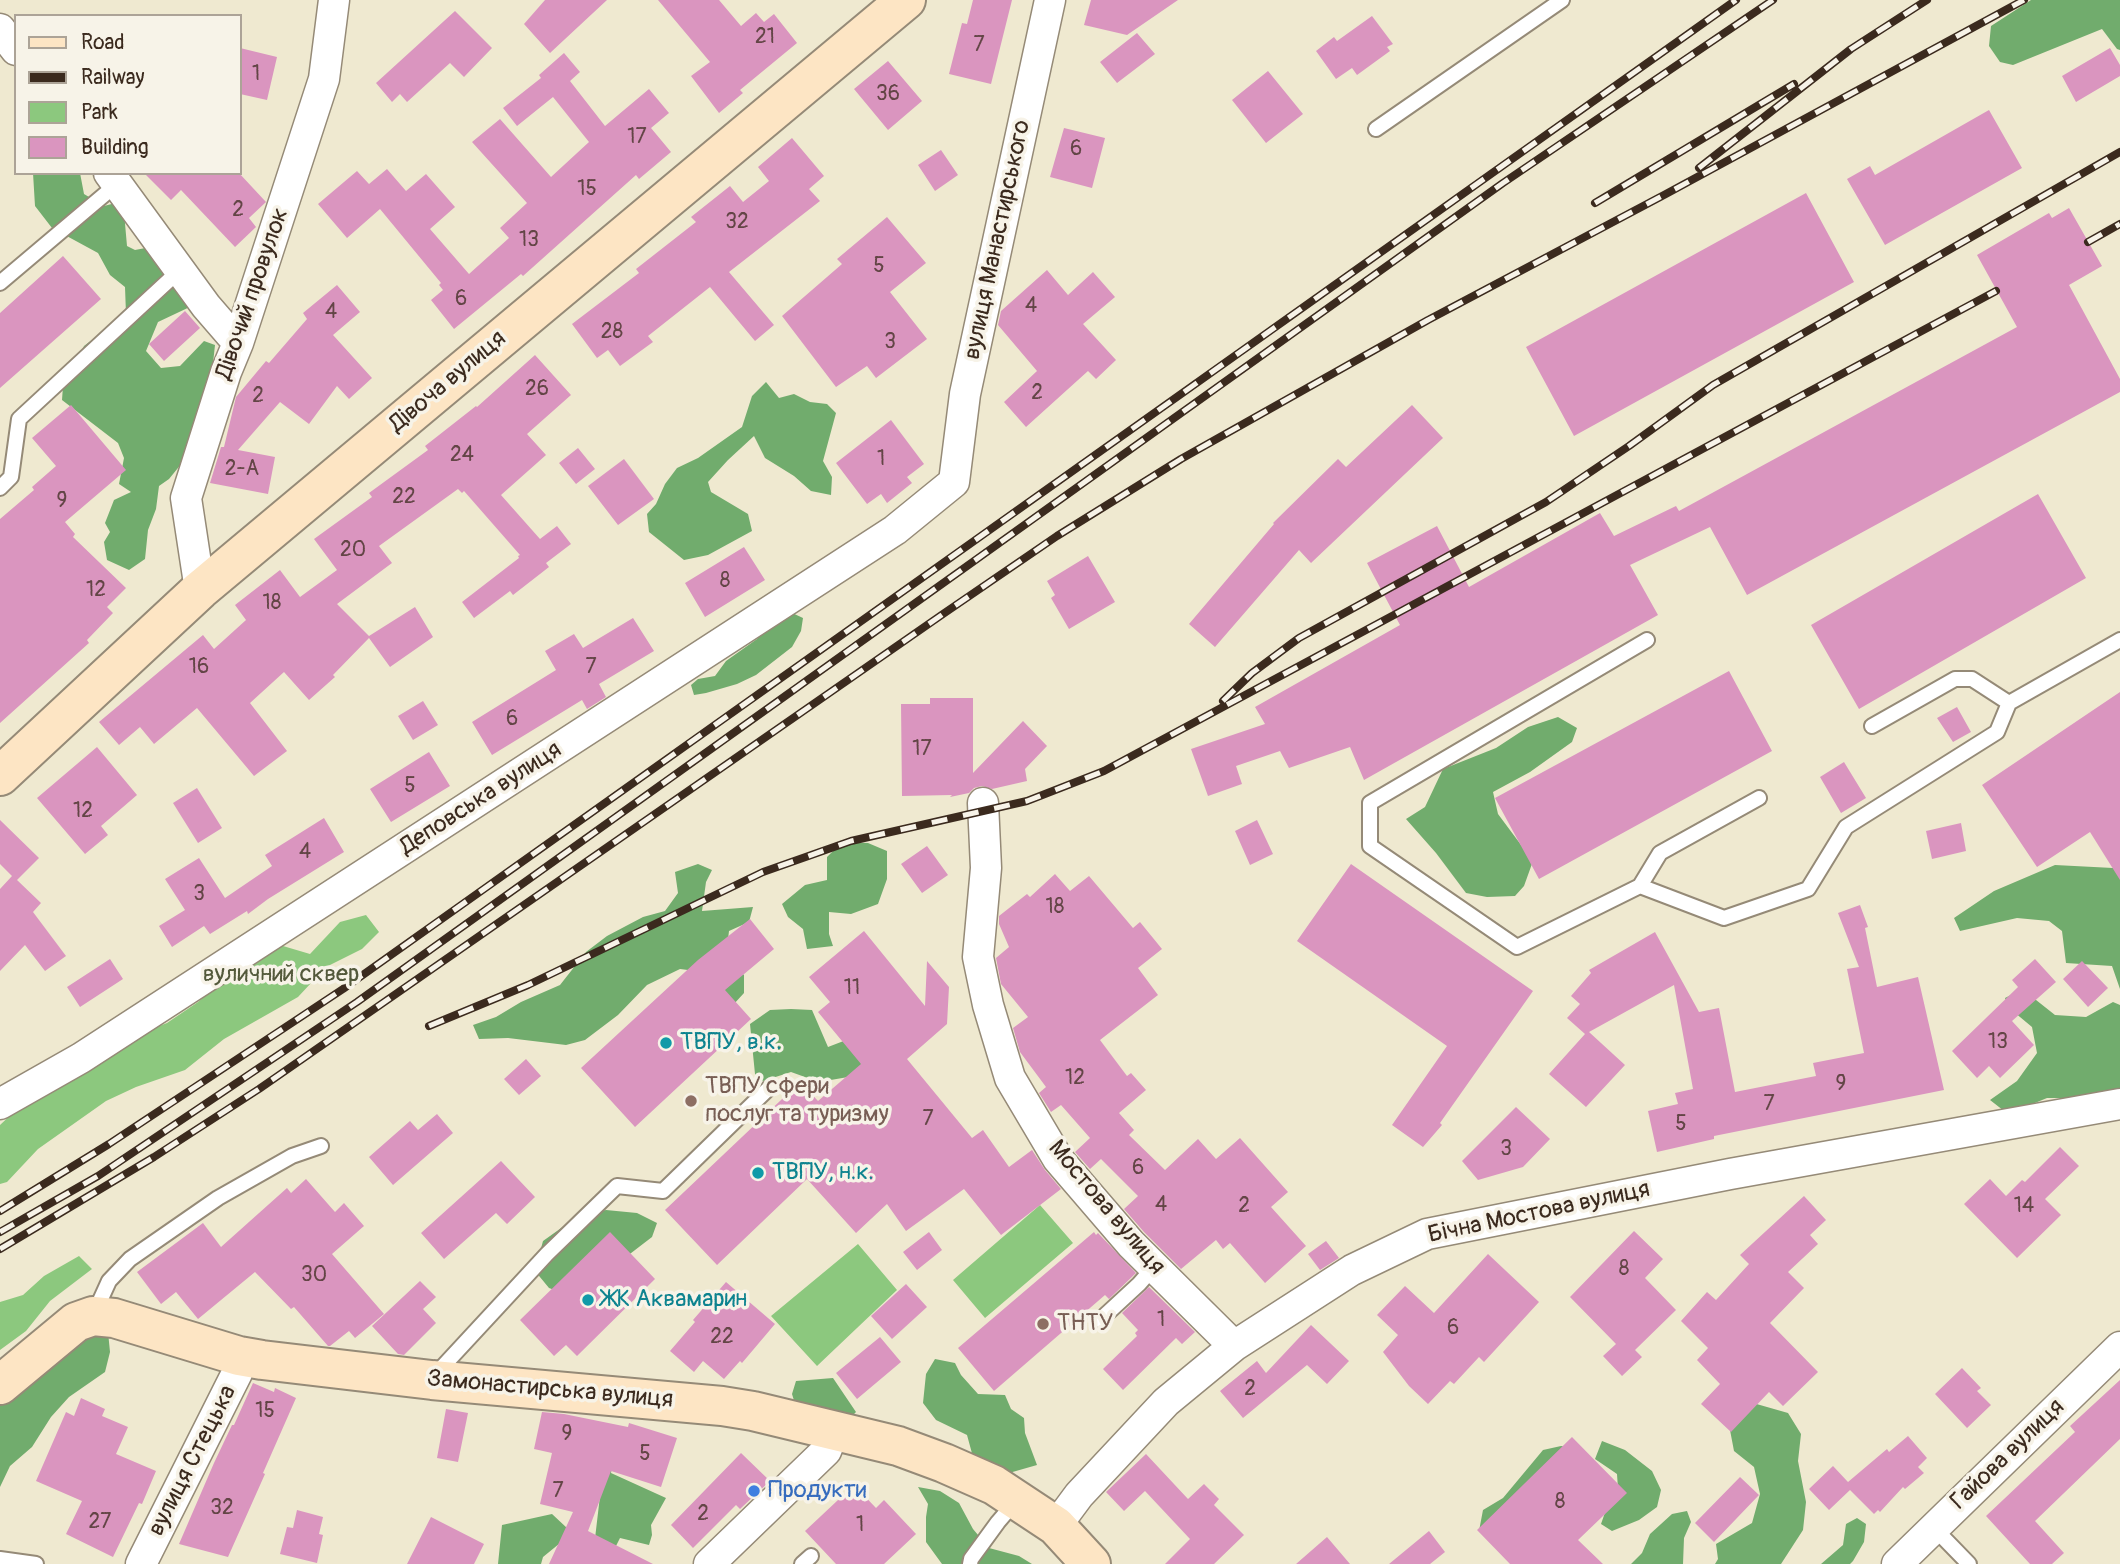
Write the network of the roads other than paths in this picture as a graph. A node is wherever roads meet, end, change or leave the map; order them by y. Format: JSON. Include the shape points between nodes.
{"nodes":[{"id":1,"x":334,"y":0,"type":"edge"},
{"id":2,"x":906,"y":0,"type":"edge"},
{"id":3,"x":1050,"y":0,"type":"edge"},
{"id":4,"x":1562,"y":0,"type":"edge"},
{"id":5,"x":0,"y":29,"type":"edge"},
{"id":6,"x":14,"y":47,"type":"edge"},
{"id":7,"x":1376,"y":129,"type":"dead end"},
{"id":8,"x":113,"y":179,"type":"edge"},
{"id":9,"x":180,"y":271,"type":"junction"},
{"id":10,"x":0,"y":283,"type":"edge"},
{"id":11,"x":238,"y":342,"type":"junction"},
{"id":12,"x":954,"y":482,"type":"joint"},
{"id":13,"x":0,"y":488,"type":"edge"},
{"id":14,"x":200,"y":590,"type":"junction"},
{"id":15,"x":1647,"y":640,"type":"dead end"},
{"id":16,"x":2120,"y":640,"type":"edge"},
{"id":17,"x":2009,"y":703,"type":"junction"},
{"id":18,"x":1872,"y":726,"type":"dead end"},
{"id":19,"x":0,"y":776,"type":"edge"},
{"id":20,"x":1759,"y":798,"type":"dead end"},
{"id":21,"x":983,"y":803,"type":"dead end"},
{"id":22,"x":1640,"y":886,"type":"junction"},
{"id":23,"x":769,"y":1088,"type":"dead end"},
{"id":24,"x":0,"y":1104,"type":"edge"},
{"id":25,"x":2120,"y":1104,"type":"edge"},
{"id":26,"x":321,"y":1146,"type":"dead end"},
{"id":27,"x":1154,"y":1267,"type":"junction"},
{"id":28,"x":93,"y":1315,"type":"junction"},
{"id":29,"x":1100,"y":1320,"type":"dead end"},
{"id":30,"x":1234,"y":1346,"type":"junction"},
{"id":31,"x":2120,"y":1346,"type":"edge"},
{"id":32,"x":239,"y":1356,"type":"junction"},
{"id":33,"x":432,"y":1380,"type":"junction"},
{"id":34,"x":0,"y":1385,"type":"edge"},
{"id":35,"x":834,"y":1430,"type":"junction"},
{"id":36,"x":1017,"y":1500,"type":"junction"},
{"id":37,"x":1056,"y":1526,"type":"junction"},
{"id":38,"x":1934,"y":1528,"type":"junction"},
{"id":39,"x":722,"y":1558,"type":"edge"},
{"id":40,"x":0,"y":1559,"type":"edge"},
{"id":41,"x":36,"y":1564,"type":"edge"},
{"id":42,"x":141,"y":1564,"type":"edge"},
{"id":43,"x":970,"y":1564,"type":"edge"},
{"id":44,"x":1091,"y":1564,"type":"edge"},
{"id":45,"x":1897,"y":1564,"type":"edge"},
{"id":46,"x":1969,"y":1564,"type":"edge"}],
"edges":[{"from":1,"to":11,"type":"street","name":"Дівочий провулок","via":[[324,79]]},
{"from":2,"to":14,"type":"main road","name":"Дівоча вулиця"},
{"from":3,"to":12,"type":"street","name":"вулиця Манастирського","via":[[965,394]]},
{"from":4,"to":7,"type":"lane"},
{"from":5,"to":6,"type":"street"},
{"from":8,"to":9,"type":"street"},
{"from":8,"to":10,"type":"lane"},
{"from":9,"to":11,"type":"street"},
{"from":9,"to":13,"type":"lane","via":[[19,419],[11,477]]},
{"from":11,"to":14,"type":"street","name":"Дівочий провулок","via":[[186,498]]},
{"from":12,"to":24,"type":"street","name":"Деповська вулиця","via":[[895,530],[81,1058]]},
{"from":14,"to":19,"type":"main road","name":"Дівоча вулиця"},
{"from":15,"to":22,"type":"lane","via":[[1370,803],[1370,846],[1517,947]]},
{"from":16,"to":17,"type":"lane"},
{"from":17,"to":18,"type":"lane","via":[[1972,679],[1955,679]]},
{"from":17,"to":22,"type":"lane","via":[[1997,732],[1846,827],[1808,889],[1724,918]]},
{"from":20,"to":22,"type":"lane","via":[[1660,853]]},
{"from":21,"to":27,"type":"street","name":"Мостова вулиця","via":[[986,868],[978,957],[1010,1078],[1058,1159]]},
{"from":23,"to":33,"type":"lane","via":[[663,1191],[617,1186],[547,1254]]},
{"from":25,"to":30,"type":"street","name":"Бічна Мостова вулиця","via":[[1427,1234],[1352,1270]]},
{"from":26,"to":28,"type":"lane","via":[[292,1156],[218,1198],[130,1259],[109,1281]]},
{"from":27,"to":29,"type":"lane"},
{"from":27,"to":30,"type":"street","name":"Мостова вулиця"},
{"from":28,"to":32,"type":"main road","name":"Замонастирська вулиця"},
{"from":28,"to":34,"type":"main road","via":[[76,1322]]},
{"from":30,"to":37,"type":"street","name":"Бічна Мостова вулиця","via":[[1166,1402]]},
{"from":31,"to":38,"type":"street","name":"Гайова вулиця"},
{"from":32,"to":33,"type":"main road","name":"Замонастирська вулиця"},
{"from":32,"to":42,"type":"street","name":"вулиця Стецька","via":[[237,1373]]},
{"from":33,"to":35,"type":"main road","name":"Замонастирська вулиця","via":[[722,1406]]},
{"from":35,"to":36,"type":"main road","name":"Замонастирська вулиця","via":[[944,1463]]},
{"from":35,"to":39,"type":"street","via":[[826,1451]]},
{"from":36,"to":37,"type":"main road","name":"Замонастирська вулиця"},
{"from":36,"to":43,"type":"lane"},
{"from":37,"to":44,"type":"main road","name":"Замонастирська вулиця"},
{"from":38,"to":45,"type":"street","name":"Гайова вулиця"},
{"from":38,"to":46,"type":"lane"},
{"from":40,"to":41,"type":"lane"}]}
